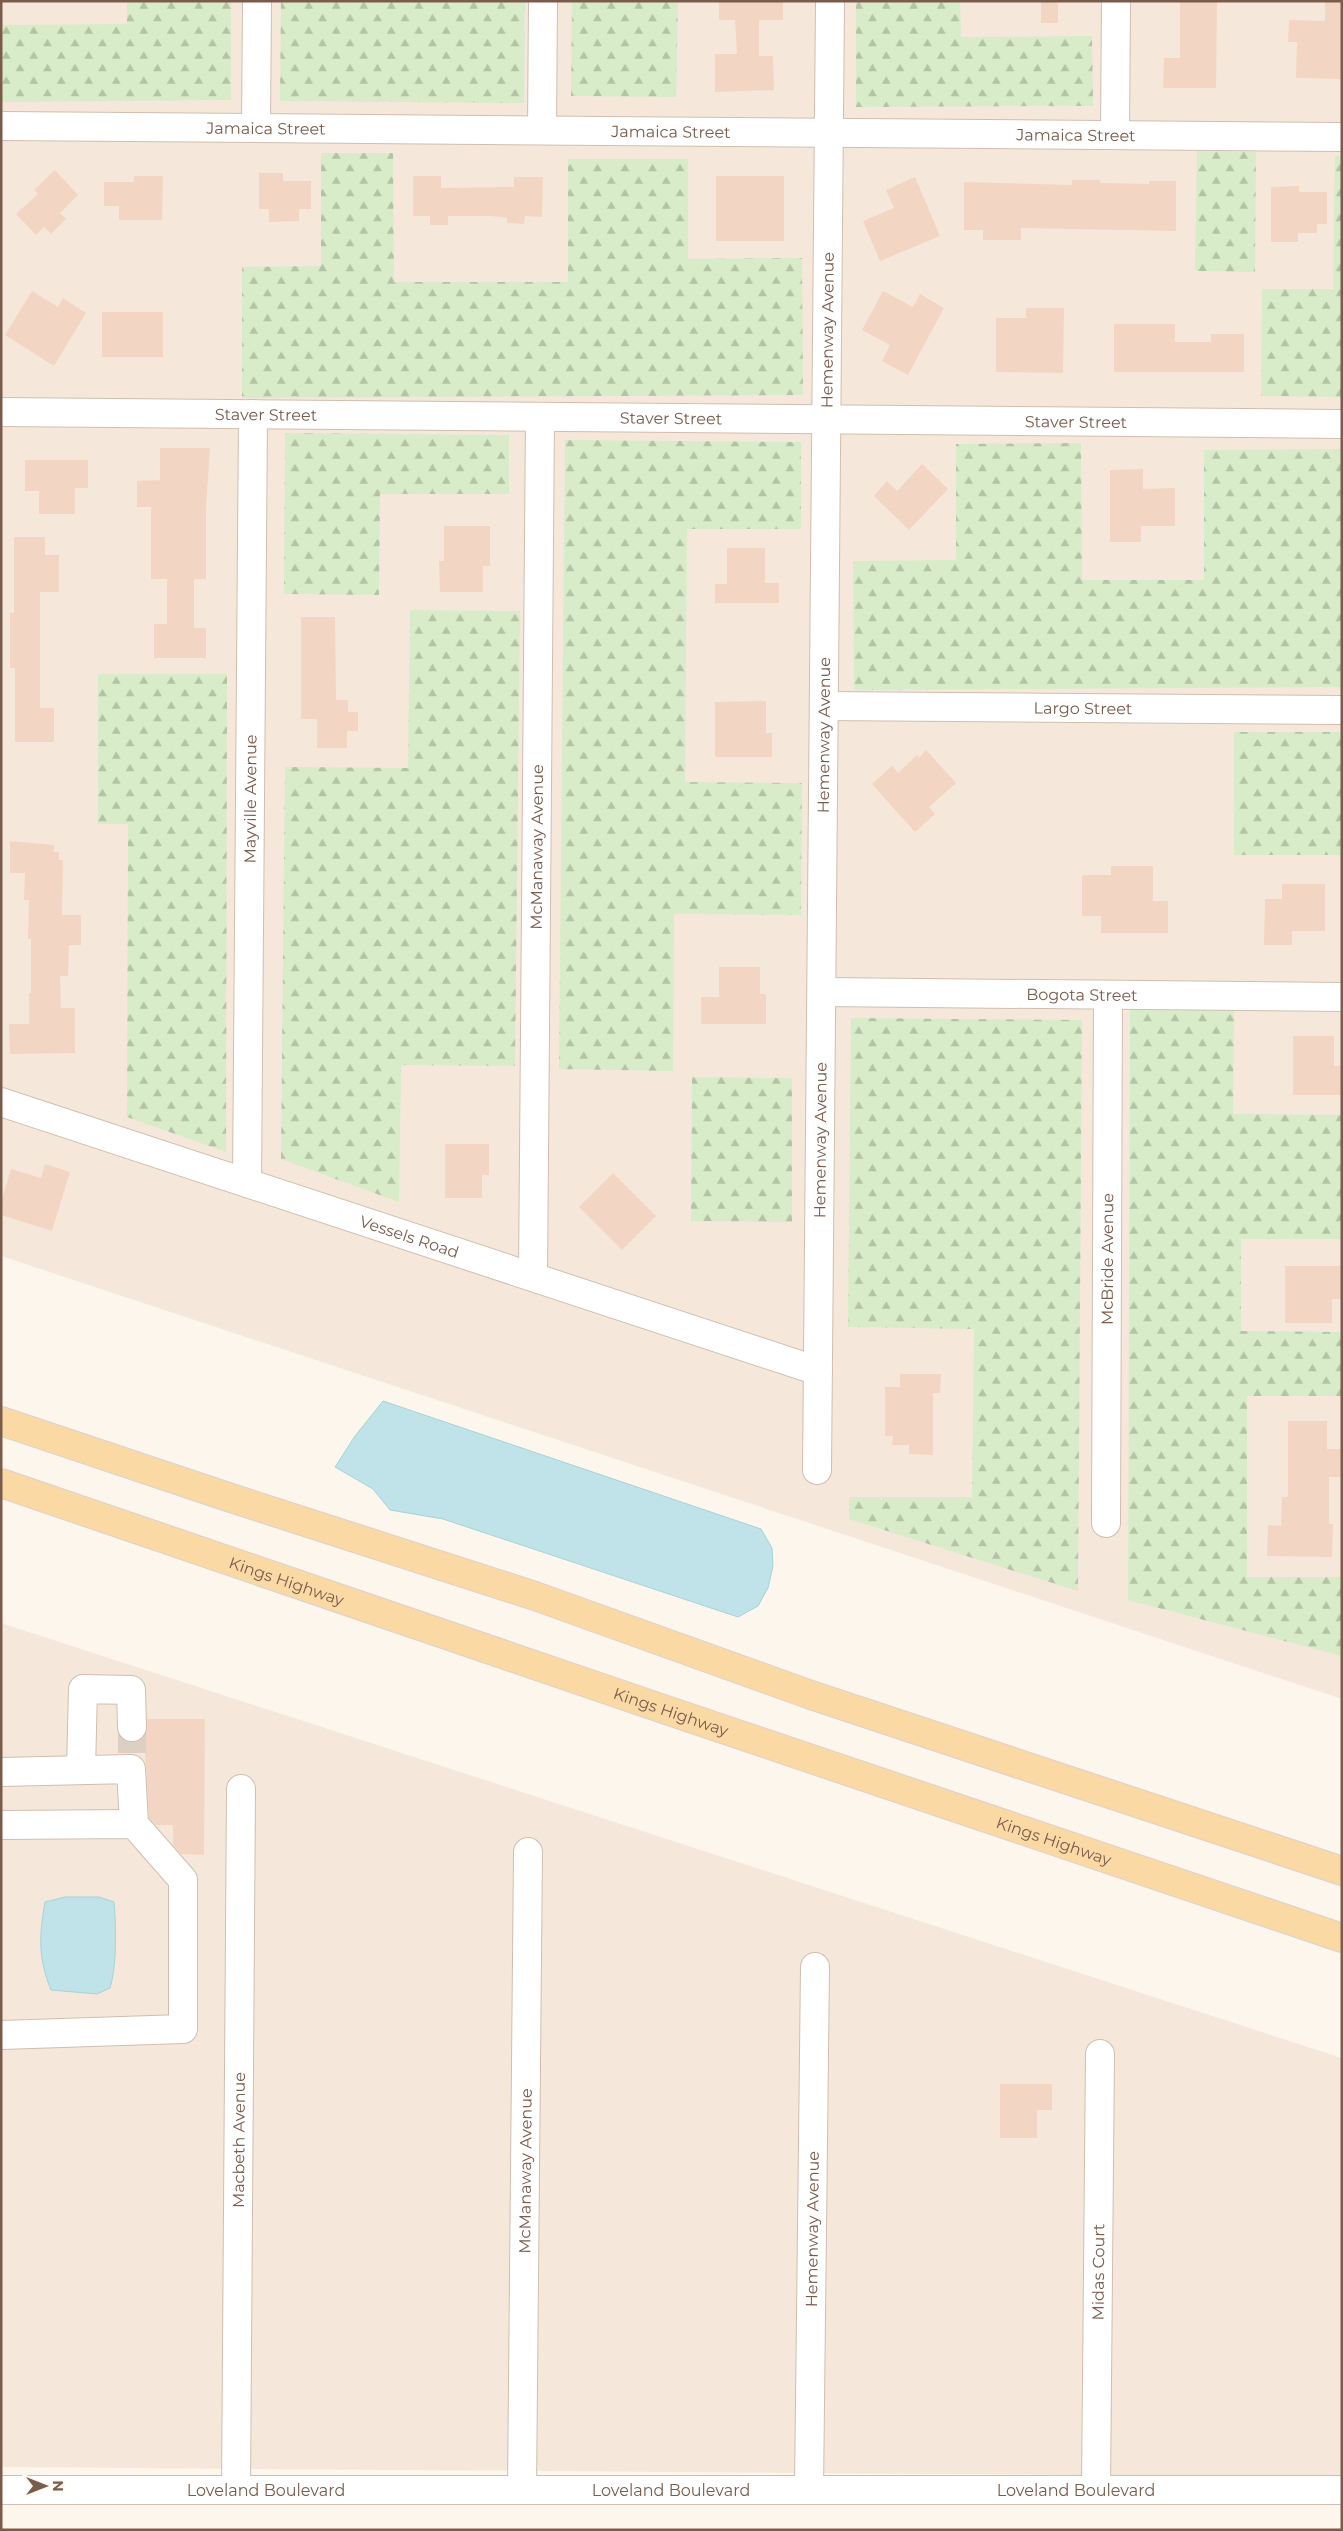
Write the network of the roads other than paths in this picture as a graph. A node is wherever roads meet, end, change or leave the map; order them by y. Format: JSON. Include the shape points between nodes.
{"nodes":[{"id":1,"x":257,"y":1,"type":"edge"},
{"id":2,"x":544,"y":1,"type":"edge"},
{"id":3,"x":830,"y":1,"type":"edge"},
{"id":4,"x":1116,"y":1,"type":"edge"},
{"id":5,"x":1,"y":126,"type":"edge"},
{"id":6,"x":256,"y":128,"type":"junction"},
{"id":7,"x":542,"y":130,"type":"junction"},
{"id":8,"x":829,"y":133,"type":"junction"},
{"id":9,"x":1115,"y":135,"type":"junction"},
{"id":10,"x":1342,"y":137,"type":"edge"},
{"id":11,"x":1,"y":412,"type":"edge"},
{"id":12,"x":254,"y":414,"type":"junction"},
{"id":13,"x":540,"y":417,"type":"junction"},
{"id":14,"x":826,"y":419,"type":"junction"},
{"id":15,"x":1342,"y":424,"type":"edge"},
{"id":16,"x":824,"y":706,"type":"junction"},
{"id":17,"x":1342,"y":710,"type":"edge"},
{"id":18,"x":822,"y":992,"type":"junction"},
{"id":19,"x":1108,"y":995,"type":"junction"},
{"id":20,"x":1342,"y":997,"type":"edge"},
{"id":21,"x":1,"y":1102,"type":"edge"},
{"id":22,"x":247,"y":1183,"type":"junction"},
{"id":23,"x":533,"y":1277,"type":"junction"},
{"id":24,"x":818,"y":1371,"type":"junction"},
{"id":25,"x":1,"y":1421,"type":"edge"},
{"id":26,"x":817,"y":1470,"type":"dead end"},
{"id":27,"x":1,"y":1483,"type":"edge"},
{"id":28,"x":1106,"y":1523,"type":"dead end"},
{"id":29,"x":132,"y":1749,"type":"junction"},
{"id":30,"x":81,"y":1770,"type":"junction"},
{"id":31,"x":1,"y":1772,"type":"edge"},
{"id":32,"x":241,"y":1789,"type":"dead end"},
{"id":33,"x":134,"y":1824,"type":"junction"},
{"id":34,"x":1,"y":1825,"type":"edge"},
{"id":35,"x":528,"y":1852,"type":"dead end"},
{"id":36,"x":1342,"y":1871,"type":"edge"},
{"id":37,"x":1342,"y":1938,"type":"edge"},
{"id":38,"x":815,"y":1967,"type":"dead end"},
{"id":39,"x":1,"y":2035,"type":"edge"},
{"id":40,"x":1100,"y":2054,"type":"dead end"},
{"id":41,"x":1,"y":2490,"type":"edge"},
{"id":42,"x":236,"y":2490,"type":"junction"},
{"id":43,"x":522,"y":2490,"type":"junction"},
{"id":44,"x":809,"y":2490,"type":"junction"},
{"id":45,"x":1096,"y":2490,"type":"junction"},
{"id":46,"x":1342,"y":2490,"type":"edge"}],
"edges":[{"from":1,"to":6,"type":"street"},
{"from":2,"to":7,"type":"street"},
{"from":3,"to":8,"type":"street","name":"Hemenway Avenue"},
{"from":4,"to":9,"type":"street"},
{"from":5,"to":6,"type":"street","name":"Jamaica Street"},
{"from":6,"to":7,"type":"street","name":"Jamaica Street"},
{"from":7,"to":8,"type":"street","name":"Jamaica Street"},
{"from":8,"to":9,"type":"street","name":"Jamaica Street"},
{"from":8,"to":14,"type":"street","name":"Hemenway Avenue"},
{"from":9,"to":10,"type":"street","name":"Jamaica Street"},
{"from":11,"to":12,"type":"street","name":"Staver Street"},
{"from":12,"to":13,"type":"street","name":"Staver Street"},
{"from":12,"to":22,"type":"street","name":"Mayville Avenue"},
{"from":13,"to":14,"type":"street","name":"Staver Street"},
{"from":13,"to":23,"type":"street","name":"McManaway Avenue"},
{"from":14,"to":15,"type":"street","name":"Staver Street"},
{"from":14,"to":16,"type":"street","name":"Hemenway Avenue"},
{"from":16,"to":17,"type":"street","name":"Largo Street"},
{"from":16,"to":18,"type":"street","name":"Hemenway Avenue"},
{"from":18,"to":19,"type":"street","name":"Bogota Street"},
{"from":18,"to":24,"type":"street","name":"Hemenway Avenue"},
{"from":19,"to":20,"type":"street","name":"Bogota Street"},
{"from":19,"to":28,"type":"street","name":"McBride Avenue"},
{"from":21,"to":22,"type":"street","name":"Vessels Road"},
{"from":22,"to":23,"type":"street","name":"Vessels Road"},
{"from":23,"to":24,"type":"street","name":"Vessels Road"},
{"from":24,"to":26,"type":"street","name":"Hemenway Avenue"},
{"from":25,"to":36,"type":"main road","via":[[535,1596],[811,1695]]},
{"from":27,"to":37,"type":"main road","name":"Kings Highway"},
{"from":29,"to":30,"type":"street"},
{"from":29,"to":30,"type":"street","via":[[131,1690],[83,1689]]},
{"from":29,"to":33,"type":"street"},
{"from":30,"to":31,"type":"street"},
{"from":32,"to":42,"type":"street","name":"Macbeth Avenue"},
{"from":33,"to":34,"type":"street"},
{"from":33,"to":39,"type":"street","via":[[183,1880],[183,2029]]},
{"from":35,"to":43,"type":"street","name":"McManaway Avenue"},
{"from":38,"to":44,"type":"street","name":"Hemenway Avenue"},
{"from":40,"to":45,"type":"street","name":"Midas Court"},
{"from":41,"to":42,"type":"street","name":"Loveland Boulevard"},
{"from":42,"to":43,"type":"street","name":"Loveland Boulevard"},
{"from":43,"to":44,"type":"street","name":"Loveland Boulevard"},
{"from":44,"to":45,"type":"street","name":"Loveland Boulevard"},
{"from":45,"to":46,"type":"street","name":"Loveland Boulevard"}]}
